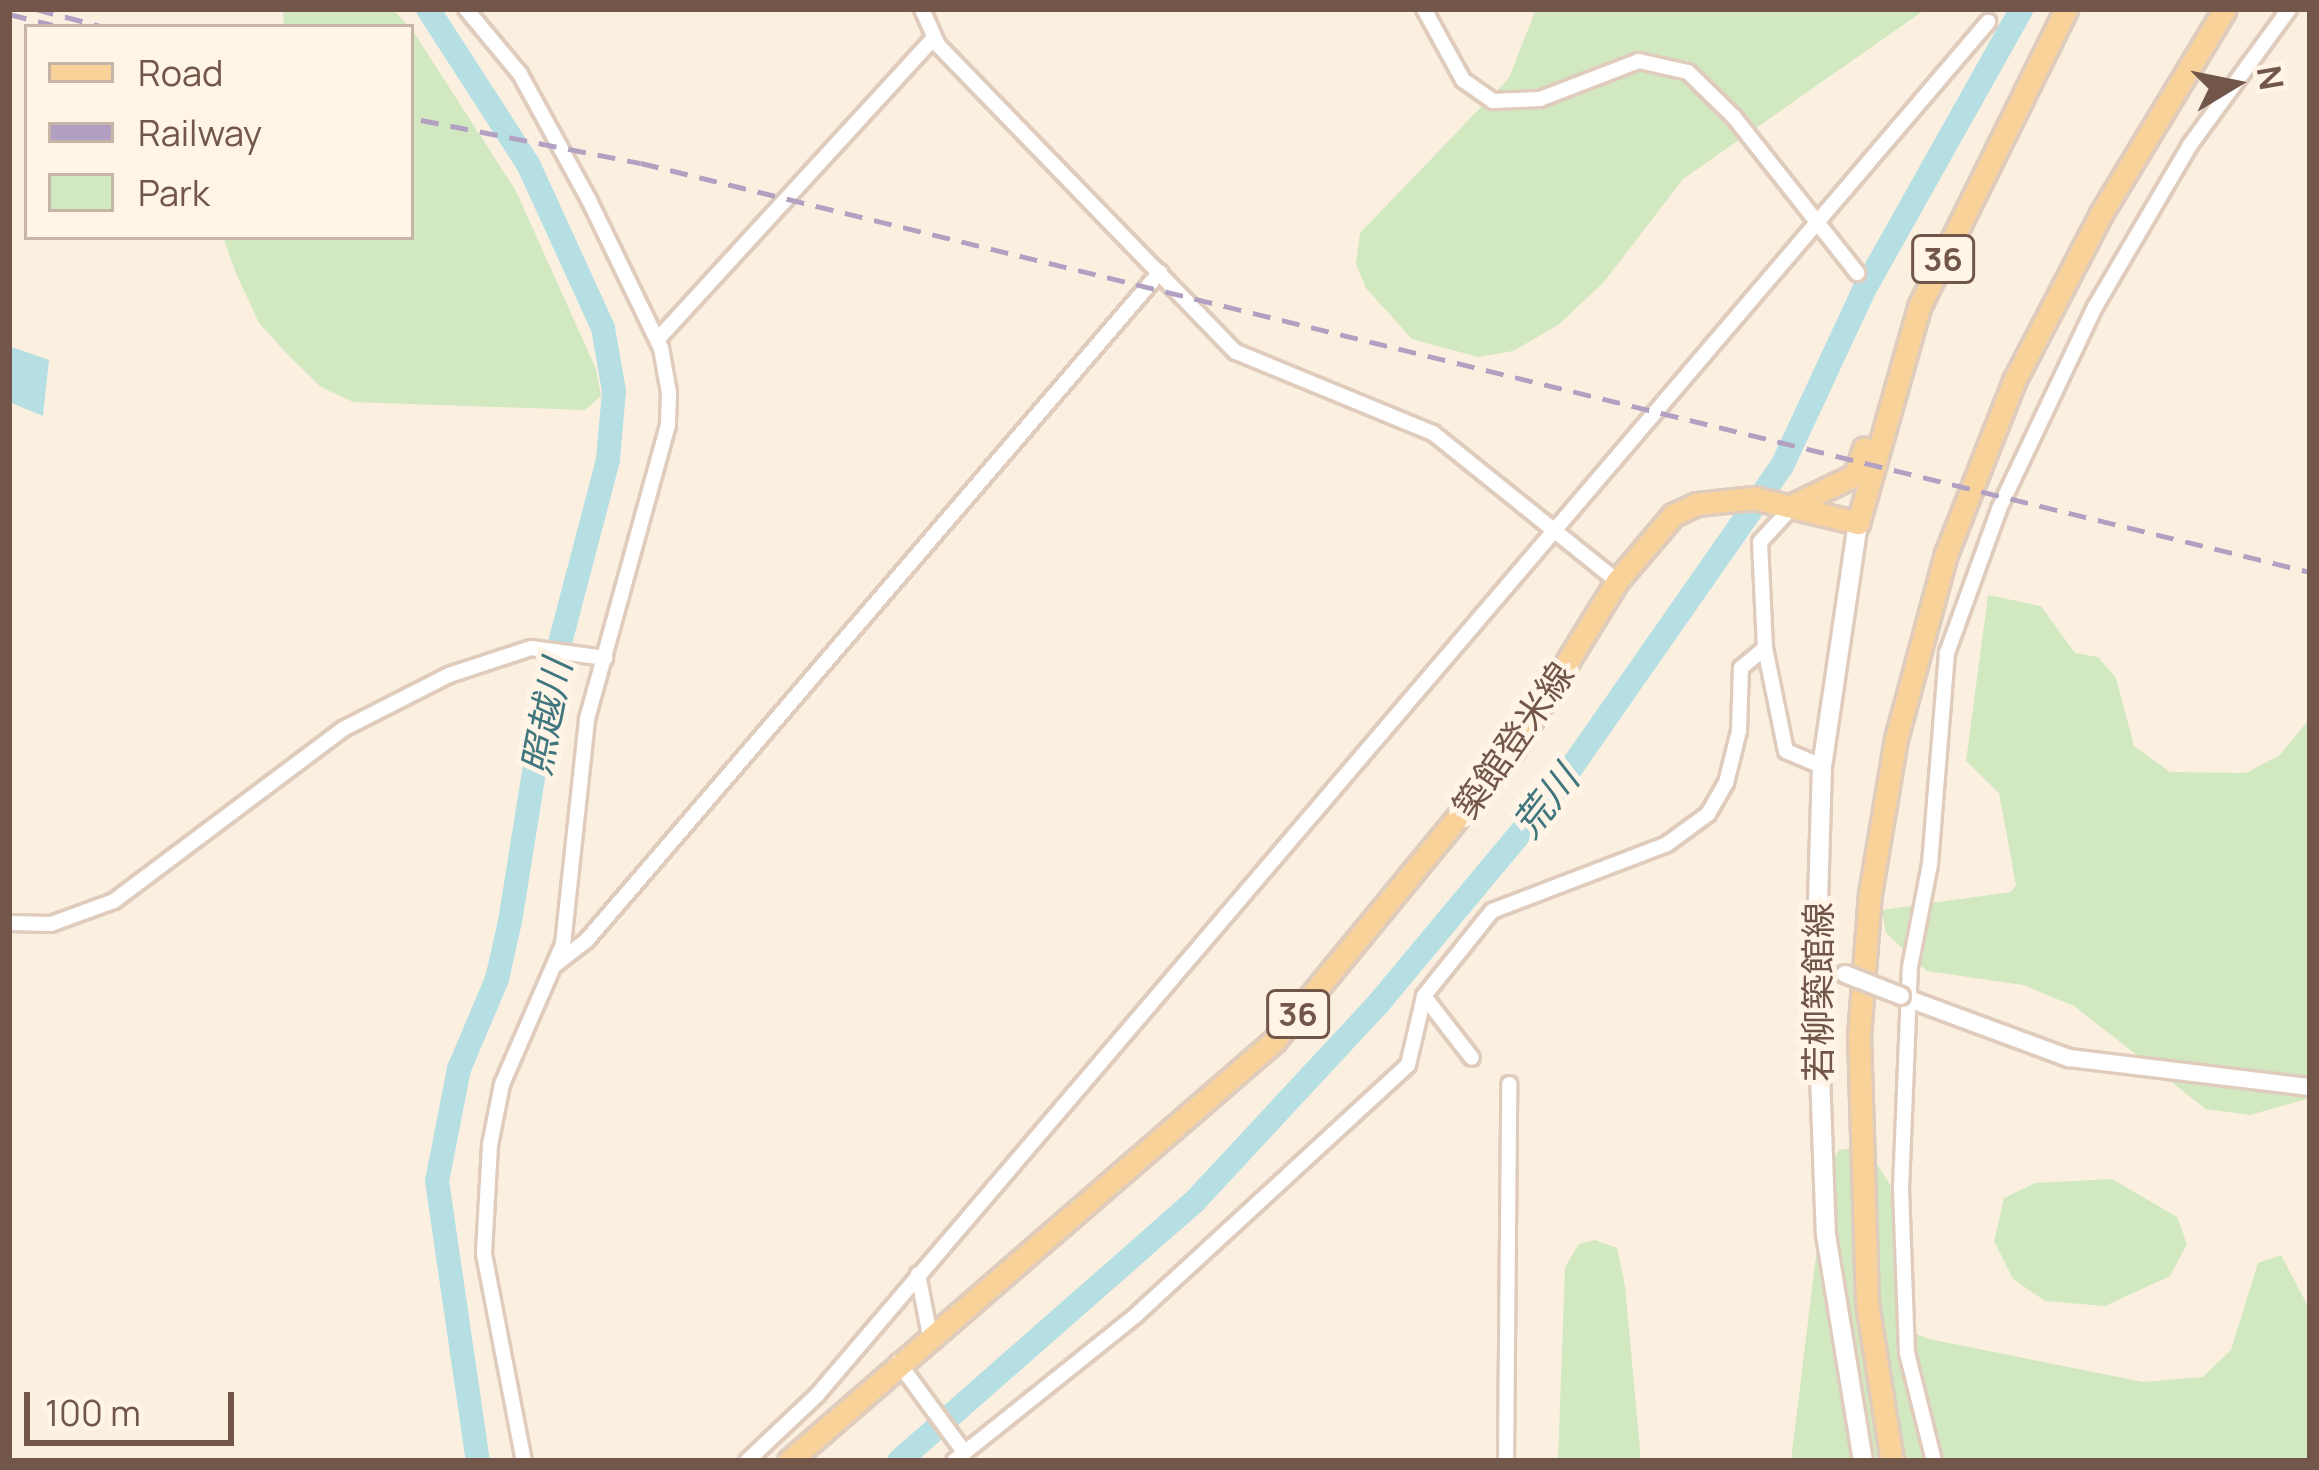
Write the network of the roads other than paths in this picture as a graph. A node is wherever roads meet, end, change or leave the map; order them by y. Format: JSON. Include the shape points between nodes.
{"nodes":[{"id":1,"x":466,"y":9,"type":"edge"},
{"id":2,"x":922,"y":9,"type":"edge"},
{"id":3,"x":1424,"y":9,"type":"edge"},
{"id":4,"x":2066,"y":9,"type":"edge"},
{"id":5,"x":2210,"y":9,"type":"edge"},
{"id":6,"x":2224,"y":9,"type":"edge"},
{"id":7,"x":2239,"y":9,"type":"edge"},
{"id":8,"x":2289,"y":9,"type":"edge"},
{"id":9,"x":1988,"y":22,"type":"dead end"},
{"id":10,"x":934,"y":38,"type":"junction"},
{"id":11,"x":2102,"y":212,"type":"junction"},
{"id":12,"x":1815,"y":220,"type":"junction"},
{"id":13,"x":1160,"y":272,"type":"junction"},
{"id":14,"x":1857,"y":273,"type":"dead end"},
{"id":15,"x":657,"y":340,"type":"junction"},
{"id":16,"x":1891,"y":390,"type":"junction"},
{"id":17,"x":1789,"y":503,"type":"junction"},
{"id":18,"x":1858,"y":524,"type":"junction"},
{"id":19,"x":1553,"y":529,"type":"junction"},
{"id":20,"x":1617,"y":581,"type":"junction"},
{"id":21,"x":1765,"y":648,"type":"junction"},
{"id":22,"x":605,"y":658,"type":"junction"},
{"id":23,"x":1822,"y":766,"type":"junction"},
{"id":24,"x":9,"y":923,"type":"edge"},
{"id":25,"x":1816,"y":965,"type":"junction"},
{"id":26,"x":551,"y":968,"type":"junction"},
{"id":27,"x":1424,"y":995,"type":"junction"},
{"id":28,"x":1904,"y":997,"type":"junction"},
{"id":29,"x":1472,"y":1058,"type":"dead end"},
{"id":30,"x":1509,"y":1084,"type":"dead end"},
{"id":31,"x":2310,"y":1087,"type":"edge"},
{"id":32,"x":918,"y":1274,"type":"junction"},
{"id":33,"x":930,"y":1336,"type":"junction"},
{"id":34,"x":898,"y":1362,"type":"junction"},
{"id":35,"x":958,"y":1452,"type":"edge"},
{"id":36,"x":524,"y":1461,"type":"edge"},
{"id":37,"x":747,"y":1461,"type":"edge"},
{"id":38,"x":789,"y":1461,"type":"edge"},
{"id":39,"x":1506,"y":1461,"type":"edge"},
{"id":40,"x":1863,"y":1461,"type":"edge"},
{"id":41,"x":1892,"y":1461,"type":"edge"},
{"id":42,"x":1934,"y":1461,"type":"edge"}],
"edges":[{"from":1,"to":15,"type":"street","via":[[520,74]]},
{"from":2,"to":10,"type":"street"},
{"from":3,"to":12,"type":"street","via":[[1463,80],[1493,101],[1540,99],[1639,61],[1688,72]]},
{"from":4,"to":16,"type":"main road","number":"36","via":[[1919,307]]},
{"from":5,"to":11,"type":"main road"},
{"from":6,"to":11,"type":"main road"},
{"from":7,"to":11,"type":"main road"},
{"from":8,"to":28,"type":"street","via":[[2190,146],[2095,307],[1959,605]]},
{"from":9,"to":12,"type":"street"},
{"from":10,"to":13,"type":"street"},
{"from":10,"to":15,"type":"street"},
{"from":11,"to":41,"type":"main road","via":[[2014,381],[1946,554],[1880,817],[1863,964],[1860,1161],[1868,1304]]},
{"from":12,"to":14,"type":"street"},
{"from":12,"to":19,"type":"street"},
{"from":13,"to":19,"type":"street","via":[[1236,352],[1432,433]]},
{"from":13,"to":26,"type":"street","via":[[587,940]]},
{"from":15,"to":22,"type":"street","via":[[668,425]]},
{"from":16,"to":17,"type":"main road","via":[[1855,475]]},
{"from":16,"to":18,"type":"main road","number":"36"},
{"from":17,"to":18,"type":"main road","name":"築館登米線","number":"36"},
{"from":17,"to":20,"type":"main road","name":"築館登米線","number":"36","via":[[1721,500],[1673,515]]},
{"from":17,"to":21,"type":"street","via":[[1760,542]]},
{"from":18,"to":23,"type":"main road","name":"若柳築館線"},
{"from":19,"to":20,"type":"street"},
{"from":19,"to":32,"type":"street"},
{"from":20,"to":33,"type":"main road","name":"築館登米線","number":"36","via":[[1513,750],[1274,1041]]},
{"from":21,"to":23,"type":"street","via":[[1775,728],[1786,752]]},
{"from":21,"to":27,"type":"street","via":[[1741,668],[1738,731],[1726,784],[1708,814],[1667,844],[1492,911]]},
{"from":22,"to":24,"type":"street","via":[[531,648],[449,675],[343,729],[114,902],[51,924]]},
{"from":22,"to":26,"type":"street","via":[[580,764],[570,909]]},
{"from":23,"to":25,"type":"main road","name":"若柳築館線"},
{"from":25,"to":28,"type":"street","bridge":true},
{"from":25,"to":40,"type":"main road","name":"若柳築館線","via":[[1826,1235]]},
{"from":26,"to":36,"type":"street","via":[[502,1084],[484,1221]]},
{"from":27,"to":29,"type":"street"},
{"from":27,"to":35,"type":"street","via":[[1408,1065],[1136,1315]]},
{"from":28,"to":31,"type":"street","via":[[2069,1058]]},
{"from":28,"to":42,"type":"street","via":[[1907,1353]]},
{"from":30,"to":39,"type":"street"},
{"from":32,"to":33,"type":"street"},
{"from":32,"to":37,"type":"street","via":[[817,1395]]},
{"from":33,"to":34,"type":"main road","name":"築館登米線","number":"36"},
{"from":34,"to":35,"type":"street"},
{"from":34,"to":38,"type":"main road","name":"築館登米線","number":"36"}]}
